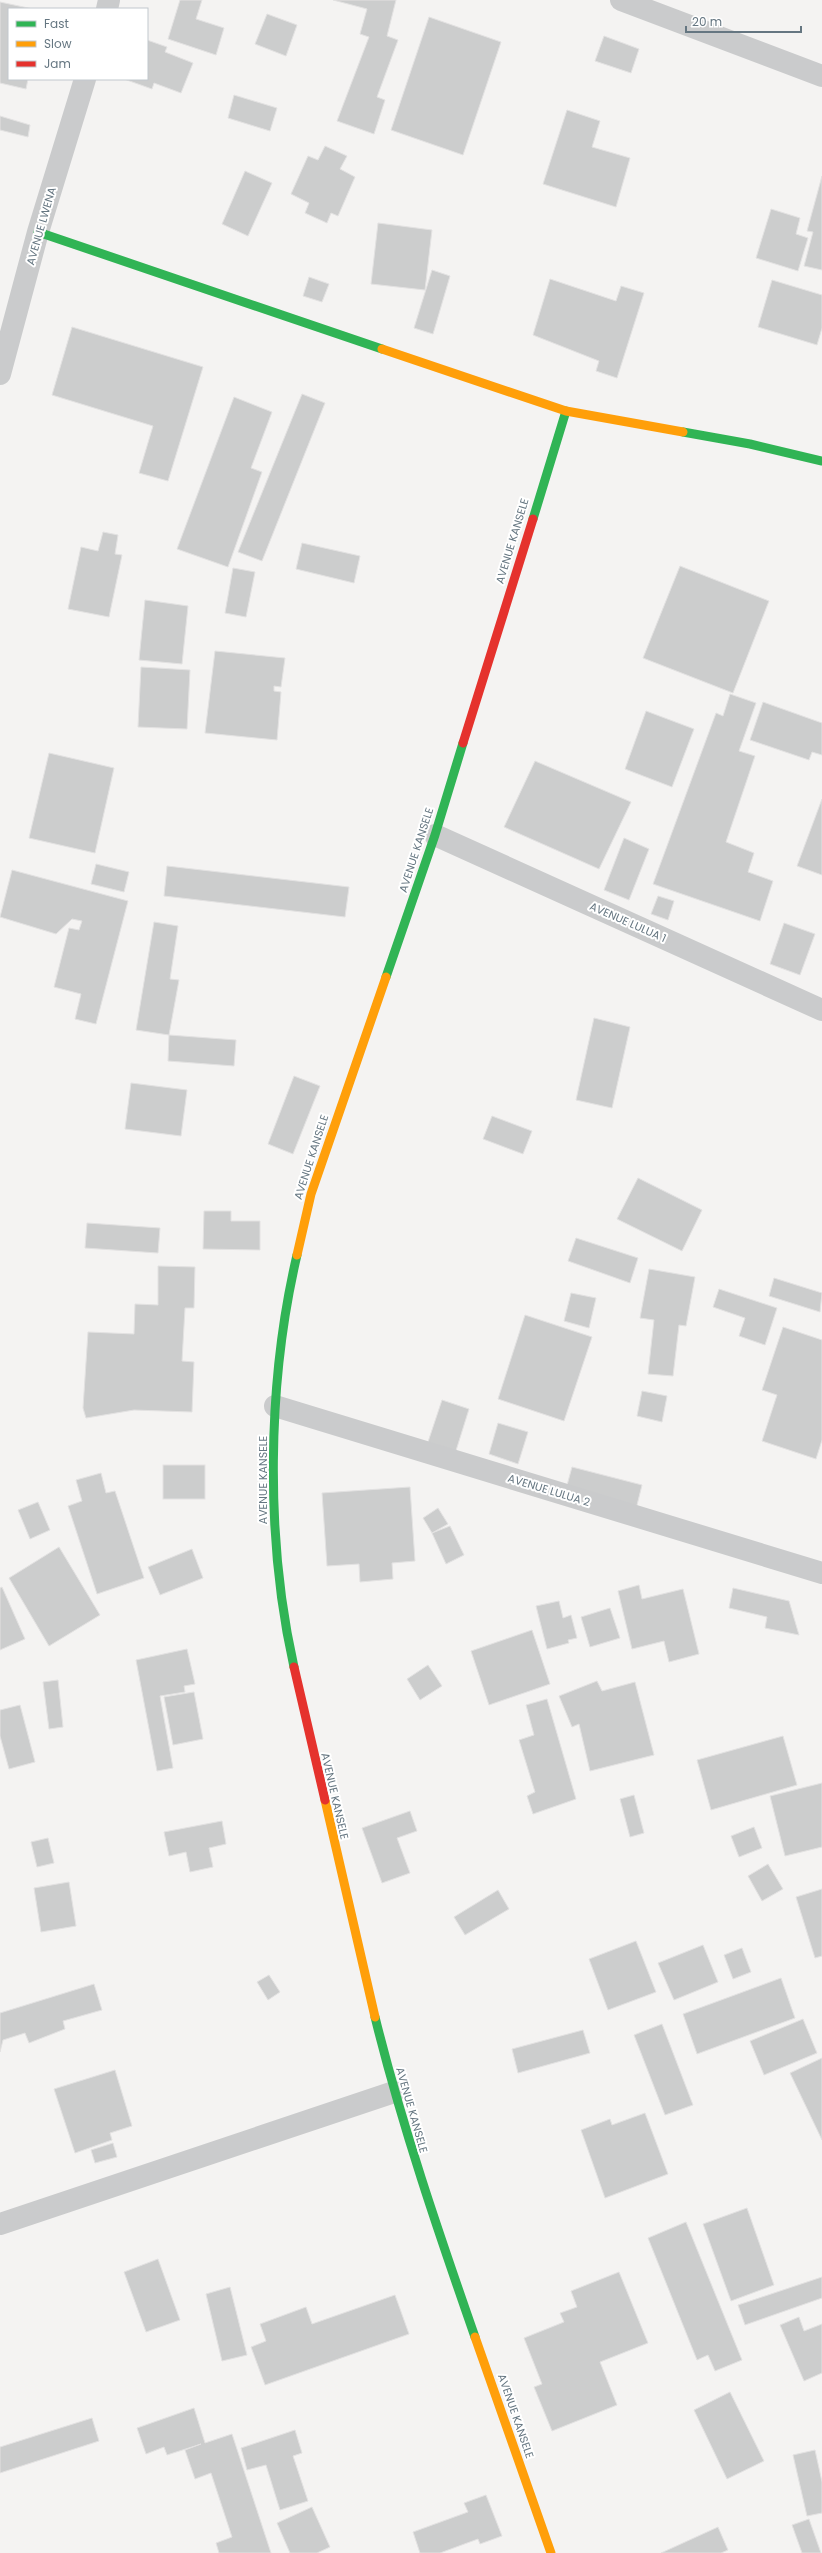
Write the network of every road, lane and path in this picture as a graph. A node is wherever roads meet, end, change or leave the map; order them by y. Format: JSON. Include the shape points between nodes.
{"nodes":[{"id":1,"x":621,"y":0,"type":"edge"},
{"id":2,"x":822,"y":76,"type":"edge"},
{"id":3,"x":85,"y":80,"type":"edge"},
{"id":4,"x":38,"y":232,"type":"junction"},
{"id":5,"x":0,"y":374,"type":"edge"},
{"id":6,"x":566,"y":410,"type":"junction"},
{"id":7,"x":822,"y":461,"type":"edge"},
{"id":8,"x":435,"y":835,"type":"junction"},
{"id":9,"x":822,"y":1010,"type":"edge"},
{"id":10,"x":275,"y":1406,"type":"junction"},
{"id":11,"x":822,"y":1574,"type":"edge"},
{"id":12,"x":394,"y":2092,"type":"junction"},
{"id":13,"x":0,"y":2224,"type":"edge"},
{"id":14,"x":551,"y":2553,"type":"edge"}],
"edges":[{"from":1,"to":2,"type":"street"},
{"from":3,"to":4,"type":"street","name":"AVENUE LWENA"},
{"from":4,"to":5,"type":"street","name":"AVENUE LWENA"},
{"from":4,"to":6,"type":"street"},
{"from":6,"to":7,"type":"street","via":[[750,444]]},
{"from":6,"to":8,"type":"street","name":"AVENUE KANSELE"},
{"from":8,"to":9,"type":"street","name":"AVENUE LULUA 1"},
{"from":8,"to":10,"type":"street","name":"AVENUE KANSELE","via":[[311,1194],[293,1271]]},
{"from":10,"to":11,"type":"street","name":"AVENUE LULUA 2"},
{"from":10,"to":12,"type":"street","name":"AVENUE KANSELE","via":[[275,1549],[284,1621],[324,1804]]},
{"from":12,"to":13,"type":"street"},
{"from":12,"to":14,"type":"street","name":"AVENUE KANSELE","via":[[424,2192]]}]}
